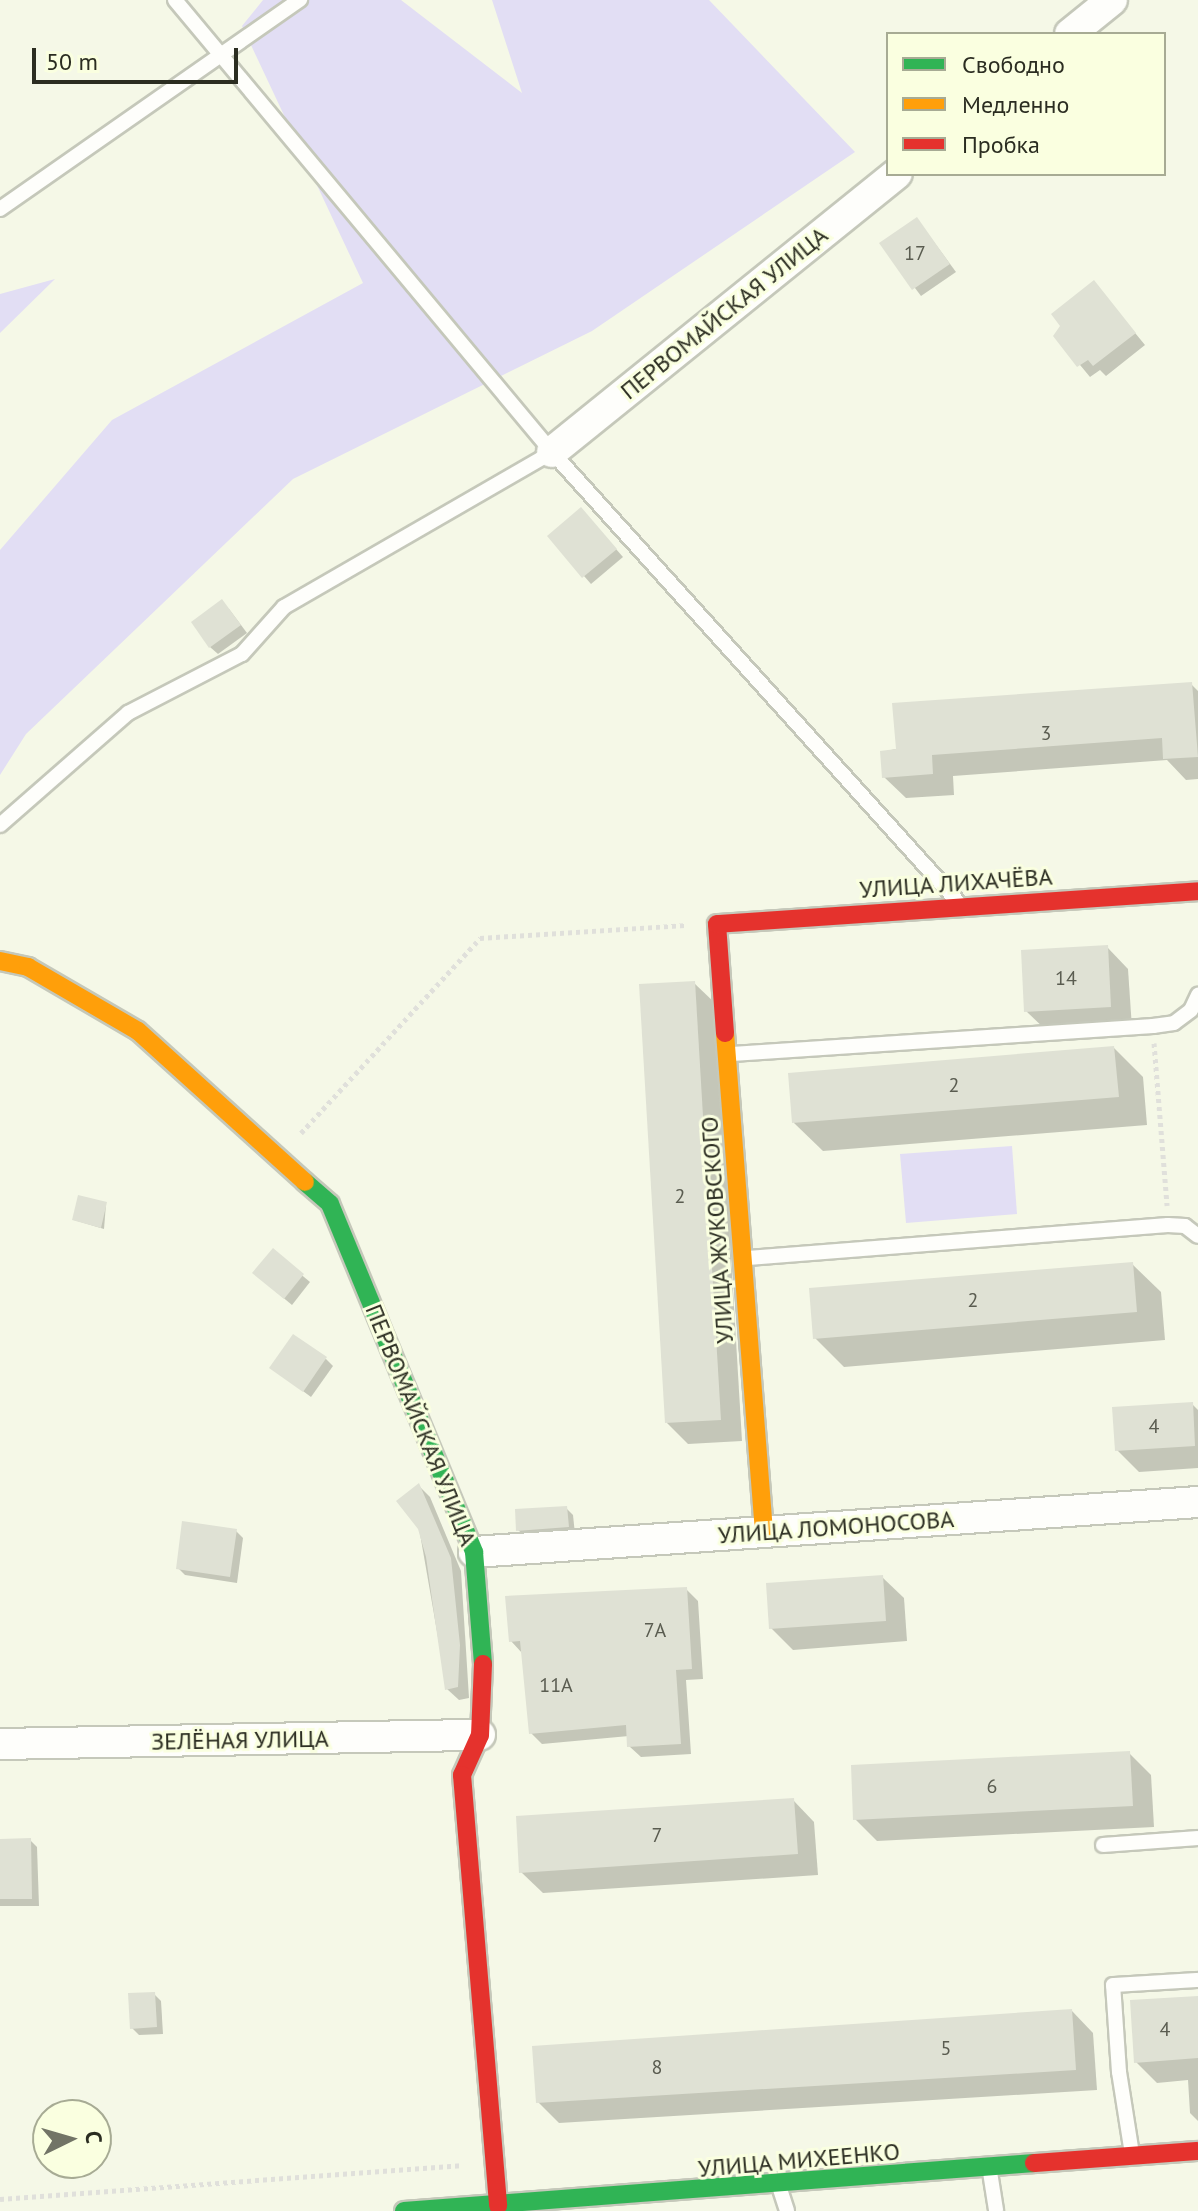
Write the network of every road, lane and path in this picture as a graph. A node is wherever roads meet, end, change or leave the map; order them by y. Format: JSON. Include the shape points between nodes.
{"nodes":[{"id":1,"x":175,"y":0,"type":"edge"},
{"id":2,"x":300,"y":0,"type":"edge"},
{"id":3,"x":1112,"y":0,"type":"edge"},
{"id":4,"x":1072,"y":32,"type":"edge"},
{"id":5,"x":220,"y":56,"type":"junction"},
{"id":6,"x":895,"y":176,"type":"edge"},
{"id":7,"x":0,"y":209,"type":"edge"},
{"id":8,"x":552,"y":452,"type":"junction"},
{"id":9,"x":0,"y":825,"type":"edge"},
{"id":10,"x":1198,"y":891,"type":"edge"},
{"id":11,"x":962,"y":907,"type":"junction"},
{"id":12,"x":717,"y":924,"type":"junction"},
{"id":13,"x":0,"y":961,"type":"edge"},
{"id":14,"x":1198,"y":995,"type":"edge"},
{"id":15,"x":1153,"y":1026,"type":"junction"},
{"id":16,"x":727,"y":1055,"type":"junction"},
{"id":17,"x":279,"y":1157,"type":"junction"},
{"id":18,"x":1168,"y":1225,"type":"junction"},
{"id":19,"x":1198,"y":1236,"type":"edge"},
{"id":20,"x":743,"y":1259,"type":"junction"},
{"id":21,"x":1198,"y":1502,"type":"edge"},
{"id":22,"x":764,"y":1532,"type":"junction"},
{"id":23,"x":474,"y":1552,"type":"junction"},
{"id":24,"x":480,"y":1735,"type":"junction"},
{"id":25,"x":0,"y":1744,"type":"edge"},
{"id":26,"x":1198,"y":1838,"type":"edge"},
{"id":27,"x":1103,"y":1845,"type":"dead end"},
{"id":28,"x":1198,"y":1980,"type":"edge"},
{"id":29,"x":1198,"y":2151,"type":"edge"},
{"id":30,"x":1133,"y":2157,"type":"junction"},
{"id":31,"x":494,"y":2163,"type":"junction"},
{"id":32,"x":990,"y":2169,"type":"junction"},
{"id":33,"x":779,"y":2186,"type":"junction"},
{"id":34,"x":0,"y":2199,"type":"edge"},
{"id":35,"x":711,"y":2201,"type":"edge"},
{"id":36,"x":498,"y":2205,"type":"junction"},
{"id":37,"x":404,"y":2211,"type":"edge"},
{"id":38,"x":787,"y":2211,"type":"edge"},
{"id":39,"x":996,"y":2211,"type":"edge"}],
"edges":[{"from":1,"to":5,"type":"lane"},
{"from":2,"to":5,"type":"lane"},
{"from":3,"to":4,"type":"street"},
{"from":5,"to":7,"type":"lane"},
{"from":5,"to":8,"type":"lane"},
{"from":6,"to":8,"type":"street","name":"ПЕРВОМАЙСКАЯ УЛИЦА"},
{"from":8,"to":9,"type":"lane","via":[[284,607],[242,654],[128,713]]},
{"from":8,"to":11,"type":"lane"},
{"from":10,"to":11,"type":"street","name":"УЛИЦА ЛИХАЧЁВА"},
{"from":11,"to":12,"type":"street","name":"УЛИЦА ЛИХАЧЁВА"},
{"from":12,"to":16,"type":"street","name":"УЛИЦА ЖУКОВСКОГО"},
{"from":12,"to":17,"type":"path","via":[[480,938]]},
{"from":13,"to":17,"type":"street","name":"ПЕРВОМАЙСКАЯ УЛИЦА","via":[[28,967],[138,1031]]},
{"from":14,"to":15,"type":"lane","via":[[1191,1010],[1174,1023]]},
{"from":15,"to":16,"type":"lane"},
{"from":15,"to":18,"type":"path"},
{"from":16,"to":20,"type":"street","name":"УЛИЦА ЖУКОВСКОГО"},
{"from":17,"to":23,"type":"street","name":"ПЕРВОМАЙСКАЯ УЛИЦА","via":[[330,1204]]},
{"from":18,"to":19,"type":"lane","via":[[1185,1226]]},
{"from":18,"to":20,"type":"lane"},
{"from":20,"to":22,"type":"street","name":"УЛИЦА ЖУКОВСКОГО"},
{"from":21,"to":22,"type":"street","name":"УЛИЦА ЛОМОНОСОВА"},
{"from":22,"to":23,"type":"street","name":"УЛИЦА ЛОМОНОСОВА"},
{"from":23,"to":24,"type":"street","name":"ПЕРВОМАЙСКАЯ УЛИЦА","via":[[484,1644]]},
{"from":24,"to":25,"type":"street","name":"ЗЕЛЁНАЯ УЛИЦА"},
{"from":24,"to":31,"type":"street","name":"ПЕРВОМАЙСКАЯ УЛИЦА","via":[[462,1775]]},
{"from":26,"to":27,"type":"lane"},
{"from":28,"to":30,"type":"lane","via":[[1113,1985],[1119,2072]]},
{"from":29,"to":30,"type":"street","name":"УЛИЦА МИХЕЕНКО"},
{"from":30,"to":32,"type":"street","name":"УЛИЦА МИХЕЕНКО"},
{"from":31,"to":34,"type":"path"},
{"from":31,"to":36,"type":"street","name":"ПЕРВОМАЙСКАЯ УЛИЦА"},
{"from":32,"to":33,"type":"street","name":"УЛИЦА МИХЕЕНКО"},
{"from":32,"to":39,"type":"lane"},
{"from":33,"to":35,"type":"street","name":"УЛИЦА МИХЕЕНКО"},
{"from":33,"to":38,"type":"lane"},
{"from":35,"to":36,"type":"street","name":"УЛИЦА МИХЕЕНКО"},
{"from":36,"to":37,"type":"street","name":"УЛИЦА МИХЕЕНКО"}]}
